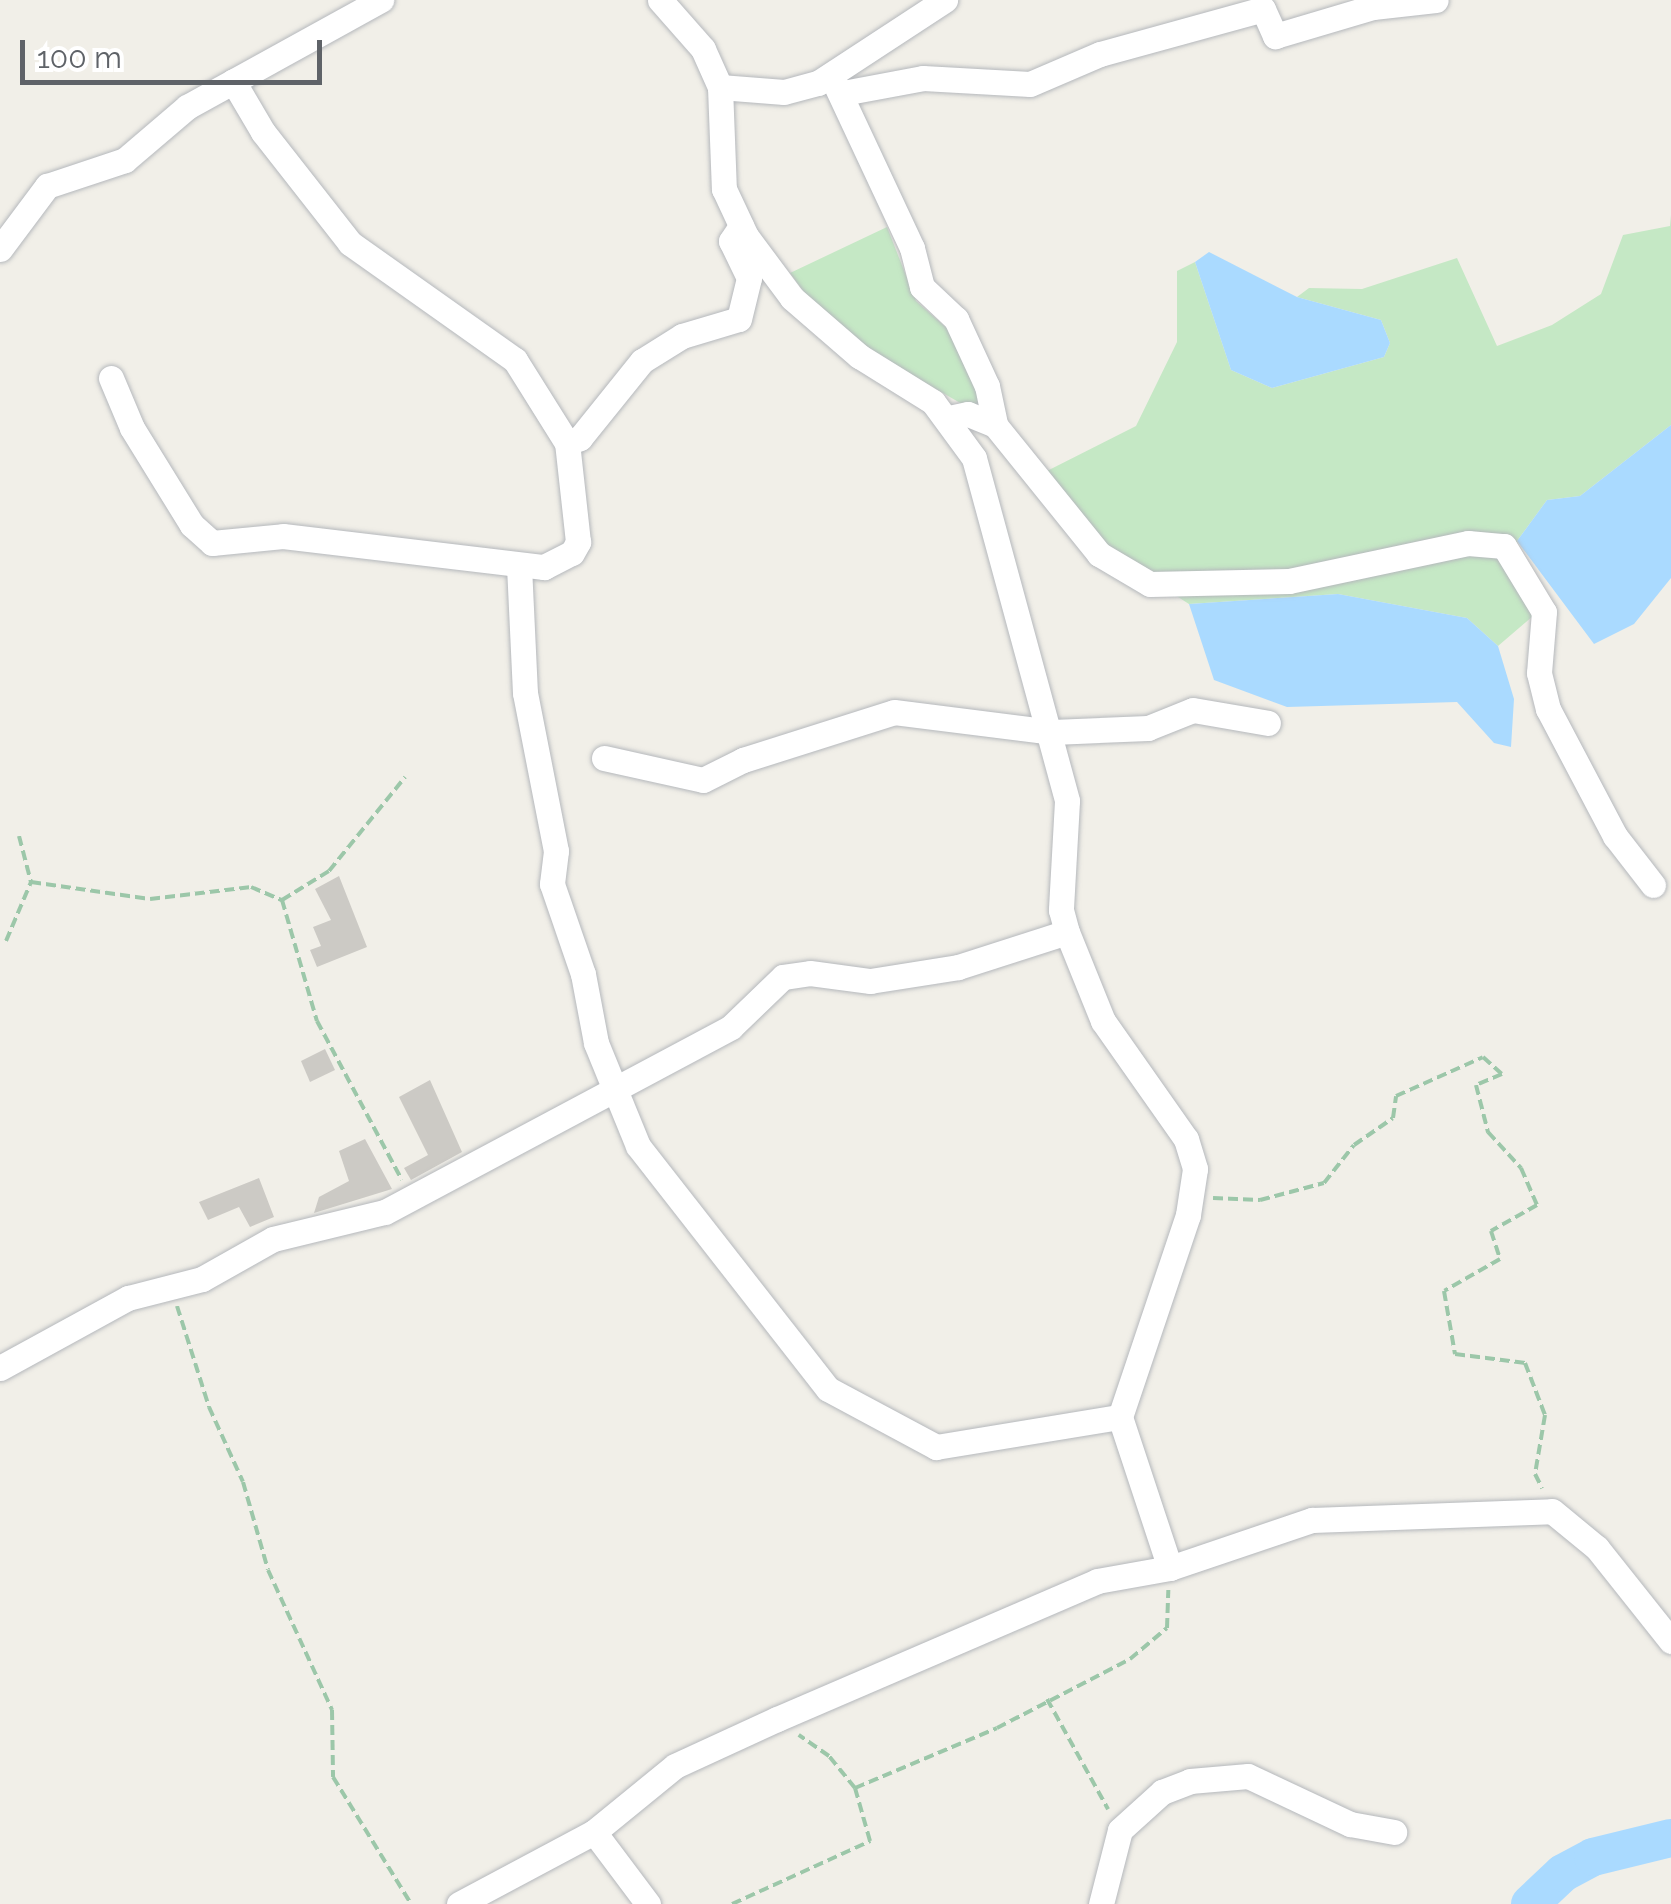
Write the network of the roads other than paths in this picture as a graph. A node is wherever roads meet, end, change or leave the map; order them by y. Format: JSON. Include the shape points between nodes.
{"nodes":[{"id":1,"x":381,"y":0,"type":"edge"},
{"id":2,"x":660,"y":0,"type":"edge"},
{"id":3,"x":945,"y":0,"type":"edge"},
{"id":4,"x":1436,"y":0,"type":"edge"},
{"id":5,"x":335,"y":9,"type":"edge"},
{"id":6,"x":233,"y":81,"type":"junction"},
{"id":7,"x":837,"y":84,"type":"junction"},
{"id":8,"x":720,"y":87,"type":"junction"},
{"id":9,"x":741,"y":226,"type":"junction"},
{"id":10,"x":0,"y":248,"type":"edge"},
{"id":11,"x":111,"y":378,"type":"dead end"},
{"id":12,"x":949,"y":418,"type":"junction"},
{"id":13,"x":995,"y":426,"type":"junction"},
{"id":14,"x":566,"y":444,"type":"junction"},
{"id":15,"x":520,"y":566,"type":"junction"},
{"id":16,"x":1268,"y":723,"type":"dead end"},
{"id":17,"x":1052,"y":732,"type":"junction"},
{"id":18,"x":604,"y":758,"type":"dead end"},
{"id":19,"x":1653,"y":885,"type":"dead end"},
{"id":20,"x":1067,"y":932,"type":"junction"},
{"id":21,"x":614,"y":1094,"type":"junction"},
{"id":22,"x":0,"y":1368,"type":"edge"},
{"id":23,"x":1120,"y":1416,"type":"junction"},
{"id":24,"x":1170,"y":1568,"type":"junction"},
{"id":25,"x":1671,"y":1641,"type":"edge"},
{"id":26,"x":594,"y":1832,"type":"junction"},
{"id":27,"x":1394,"y":1832,"type":"dead end"},
{"id":28,"x":458,"y":1904,"type":"edge"},
{"id":29,"x":648,"y":1904,"type":"edge"},
{"id":30,"x":1101,"y":1904,"type":"edge"}],
"edges":[{"from":1,"to":5,"type":"street"},
{"from":2,"to":8,"type":"street","via":[[703,49]]},
{"from":3,"to":7,"type":"street"},
{"from":4,"to":7,"type":"street","via":[[1374,8],[1275,36],[1262,9],[1100,54],[1030,84],[923,78]]},
{"from":5,"to":6,"type":"street"},
{"from":6,"to":10,"type":"street","via":[[187,107],[125,160],[46,186]]},
{"from":6,"to":14,"type":"street","via":[[262,132],[350,244],[495,339]]},
{"from":7,"to":8,"type":"street","via":[[784,92]]},
{"from":7,"to":13,"type":"street","via":[[912,248],[922,287],[956,320],[987,386]]},
{"from":8,"to":9,"type":"street","via":[[724,188]]},
{"from":9,"to":12,"type":"street","via":[[792,298],[859,356]]},
{"from":9,"to":14,"type":"street","via":[[731,241],[749,278],[739,319],[682,336],[642,361],[580,438]]},
{"from":11,"to":15,"type":"street","via":[[132,428],[192,525],[212,543],[283,536]]},
{"from":12,"to":13,"type":"street","via":[[968,414]]},
{"from":12,"to":17,"type":"street","via":[[974,458]]},
{"from":13,"to":19,"type":"street","via":[[1098,554],[1150,584],[1289,581],[1468,543],[1504,546],[1544,612],[1539,673],[1548,709],[1615,836]]},
{"from":14,"to":15,"type":"street","via":[[578,542],[559,561]]},
{"from":15,"to":21,"type":"street","via":[[525,694],[556,851],[552,884]]},
{"from":16,"to":17,"type":"street","via":[[1193,710],[1148,728]]},
{"from":17,"to":18,"type":"street","via":[[894,712],[743,760],[703,780]]},
{"from":17,"to":20,"type":"street","via":[[1068,801],[1062,910]]},
{"from":20,"to":21,"type":"street","via":[[958,967],[870,981],[810,973],[783,977],[762,990],[742,1020]]},
{"from":20,"to":23,"type":"street","via":[[1103,1021],[1186,1139],[1195,1169]]},
{"from":21,"to":22,"type":"street","via":[[583,1102],[385,1212],[273,1239],[202,1279],[128,1298]]},
{"from":21,"to":23,"type":"street","via":[[649,1161],[828,1389],[936,1448]]},
{"from":23,"to":24,"type":"street"},
{"from":24,"to":25,"type":"street","via":[[1312,1520],[1552,1511],[1597,1548]]},
{"from":24,"to":26,"type":"street","via":[[1097,1581],[675,1766]]},
{"from":26,"to":28,"type":"street"},
{"from":26,"to":29,"type":"street"},
{"from":27,"to":30,"type":"street","via":[[1350,1824],[1248,1776],[1190,1781],[1162,1792],[1120,1830]]}]}
